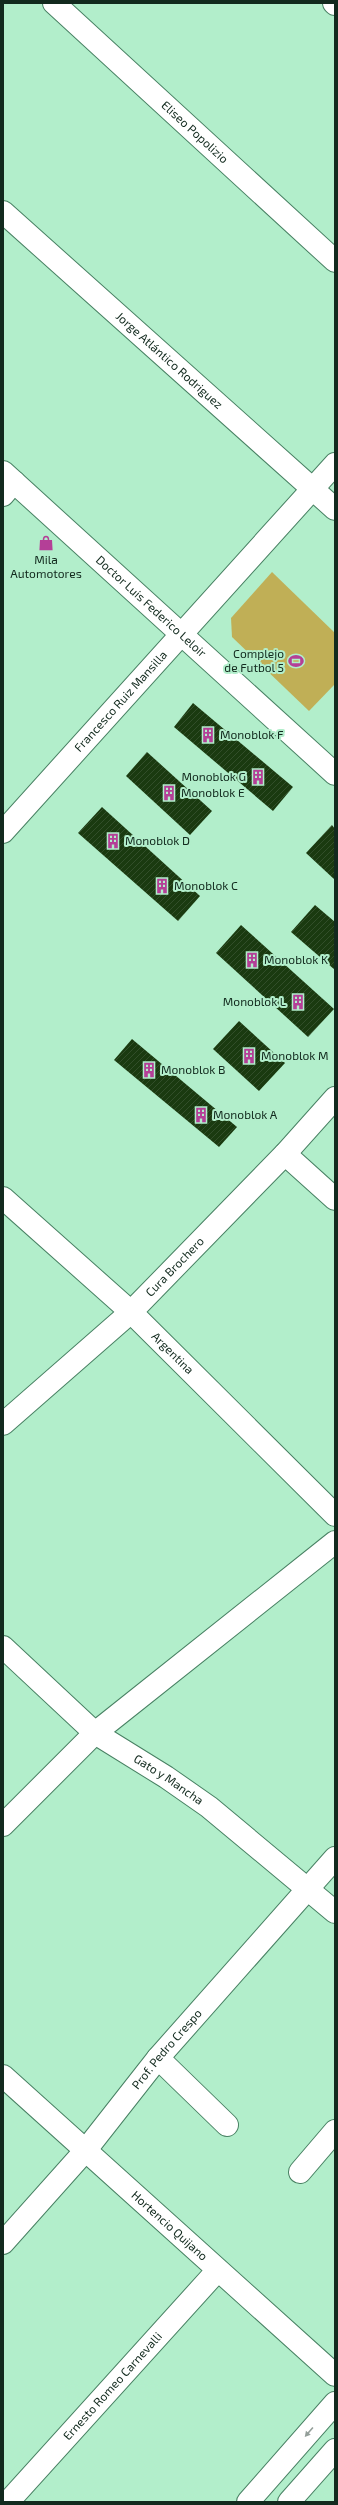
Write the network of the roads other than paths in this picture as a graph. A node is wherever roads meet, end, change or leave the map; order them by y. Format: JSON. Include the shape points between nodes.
{"nodes":[{"id":1,"x":54,"y":3,"type":"edge"},
{"id":2,"x":3,"y":212,"type":"edge"},
{"id":3,"x":335,"y":261,"type":"edge"},
{"id":4,"x":335,"y":464,"type":"edge"},
{"id":5,"x":7,"y":483,"type":"edge"},
{"id":6,"x":312,"y":488,"type":"junction"},
{"id":7,"x":335,"y":509,"type":"edge"},
{"id":8,"x":181,"y":636,"type":"junction"},
{"id":9,"x":335,"y":774,"type":"edge"},
{"id":10,"x":3,"y":832,"type":"edge"},
{"id":11,"x":335,"y":1098,"type":"edge"},
{"id":12,"x":285,"y":1154,"type":"junction"},
{"id":13,"x":3,"y":1198,"type":"edge"},
{"id":14,"x":335,"y":1199,"type":"edge"},
{"id":15,"x":131,"y":1312,"type":"junction"},
{"id":16,"x":3,"y":1424,"type":"edge"},
{"id":17,"x":335,"y":1514,"type":"edge"},
{"id":18,"x":335,"y":1542,"type":"edge"},
{"id":19,"x":3,"y":1647,"type":"edge"},
{"id":20,"x":95,"y":1733,"type":"junction"},
{"id":21,"x":3,"y":1825,"type":"edge"},
{"id":22,"x":335,"y":1858,"type":"edge"},
{"id":23,"x":308,"y":1889,"type":"junction"},
{"id":24,"x":335,"y":1912,"type":"edge"},
{"id":25,"x":158,"y":2058,"type":"junction"},
{"id":26,"x":3,"y":2076,"type":"edge"},
{"id":27,"x":227,"y":2125,"type":"dead end"},
{"id":28,"x":335,"y":2130,"type":"edge"},
{"id":29,"x":85,"y":2151,"type":"junction"},
{"id":30,"x":300,"y":2172,"type":"dead end"},
{"id":31,"x":3,"y":2243,"type":"edge"},
{"id":32,"x":217,"y":2271,"type":"junction"},
{"id":33,"x":335,"y":2375,"type":"edge"},
{"id":34,"x":335,"y":2403,"type":"edge"},
{"id":35,"x":335,"y":2450,"type":"edge"},
{"id":36,"x":8,"y":2502,"type":"edge"},
{"id":37,"x":248,"y":2502,"type":"edge"},
{"id":38,"x":289,"y":2502,"type":"edge"}],
"edges":[{"from":1,"to":3,"type":"street","name":"Eliseo Popolizio"},
{"from":2,"to":6,"type":"street","name":"Jorge Atlántico Rodriguez"},
{"from":4,"to":6,"type":"street","name":"Francesco Ruiz Mansilla"},
{"from":5,"to":8,"type":"street","name":"Doctor Luis Federico Leloir"},
{"from":6,"to":7,"type":"street","name":"Jorge Atlántico Rodriguez"},
{"from":6,"to":8,"type":"street","name":"Francesco Ruiz Mansilla"},
{"from":8,"to":9,"type":"street","name":"Doctor Luis Federico Leloir"},
{"from":8,"to":10,"type":"street","name":"Francesco Ruiz Mansilla"},
{"from":11,"to":12,"type":"street","name":"Cura Brochero"},
{"from":12,"to":14,"type":"street"},
{"from":12,"to":15,"type":"street","name":"Cura Brochero"},
{"from":13,"to":15,"type":"street","name":"Argentina"},
{"from":15,"to":16,"type":"street","name":"Cura Brochero"},
{"from":15,"to":17,"type":"street","name":"Argentina"},
{"from":18,"to":20,"type":"street"},
{"from":19,"to":20,"type":"street","name":"Gato y Mancha"},
{"from":20,"to":21,"type":"street"},
{"from":20,"to":23,"type":"street","name":"Gato y Mancha","via":[[209,1807]]},
{"from":22,"to":23,"type":"street","name":"Prof. Pedro Crespo"},
{"from":23,"to":24,"type":"street","name":"Gato y Mancha"},
{"from":23,"to":25,"type":"street","name":"Prof. Pedro Crespo"},
{"from":25,"to":27,"type":"street"},
{"from":25,"to":29,"type":"street","name":"Prof. Pedro Crespo"},
{"from":26,"to":29,"type":"street","name":"Hortencio Quijano"},
{"from":28,"to":30,"type":"street"},
{"from":29,"to":31,"type":"street","name":"Prof. Pedro Crespo"},
{"from":29,"to":32,"type":"street","name":"Hortencio Quijano"},
{"from":32,"to":33,"type":"street","name":"Hortencio Quijano"},
{"from":32,"to":36,"type":"street","name":"Ernesto Romeo Carnevalli"},
{"from":34,"to":37,"type":"street","one_way":true},
{"from":35,"to":38,"type":"street"}]}
